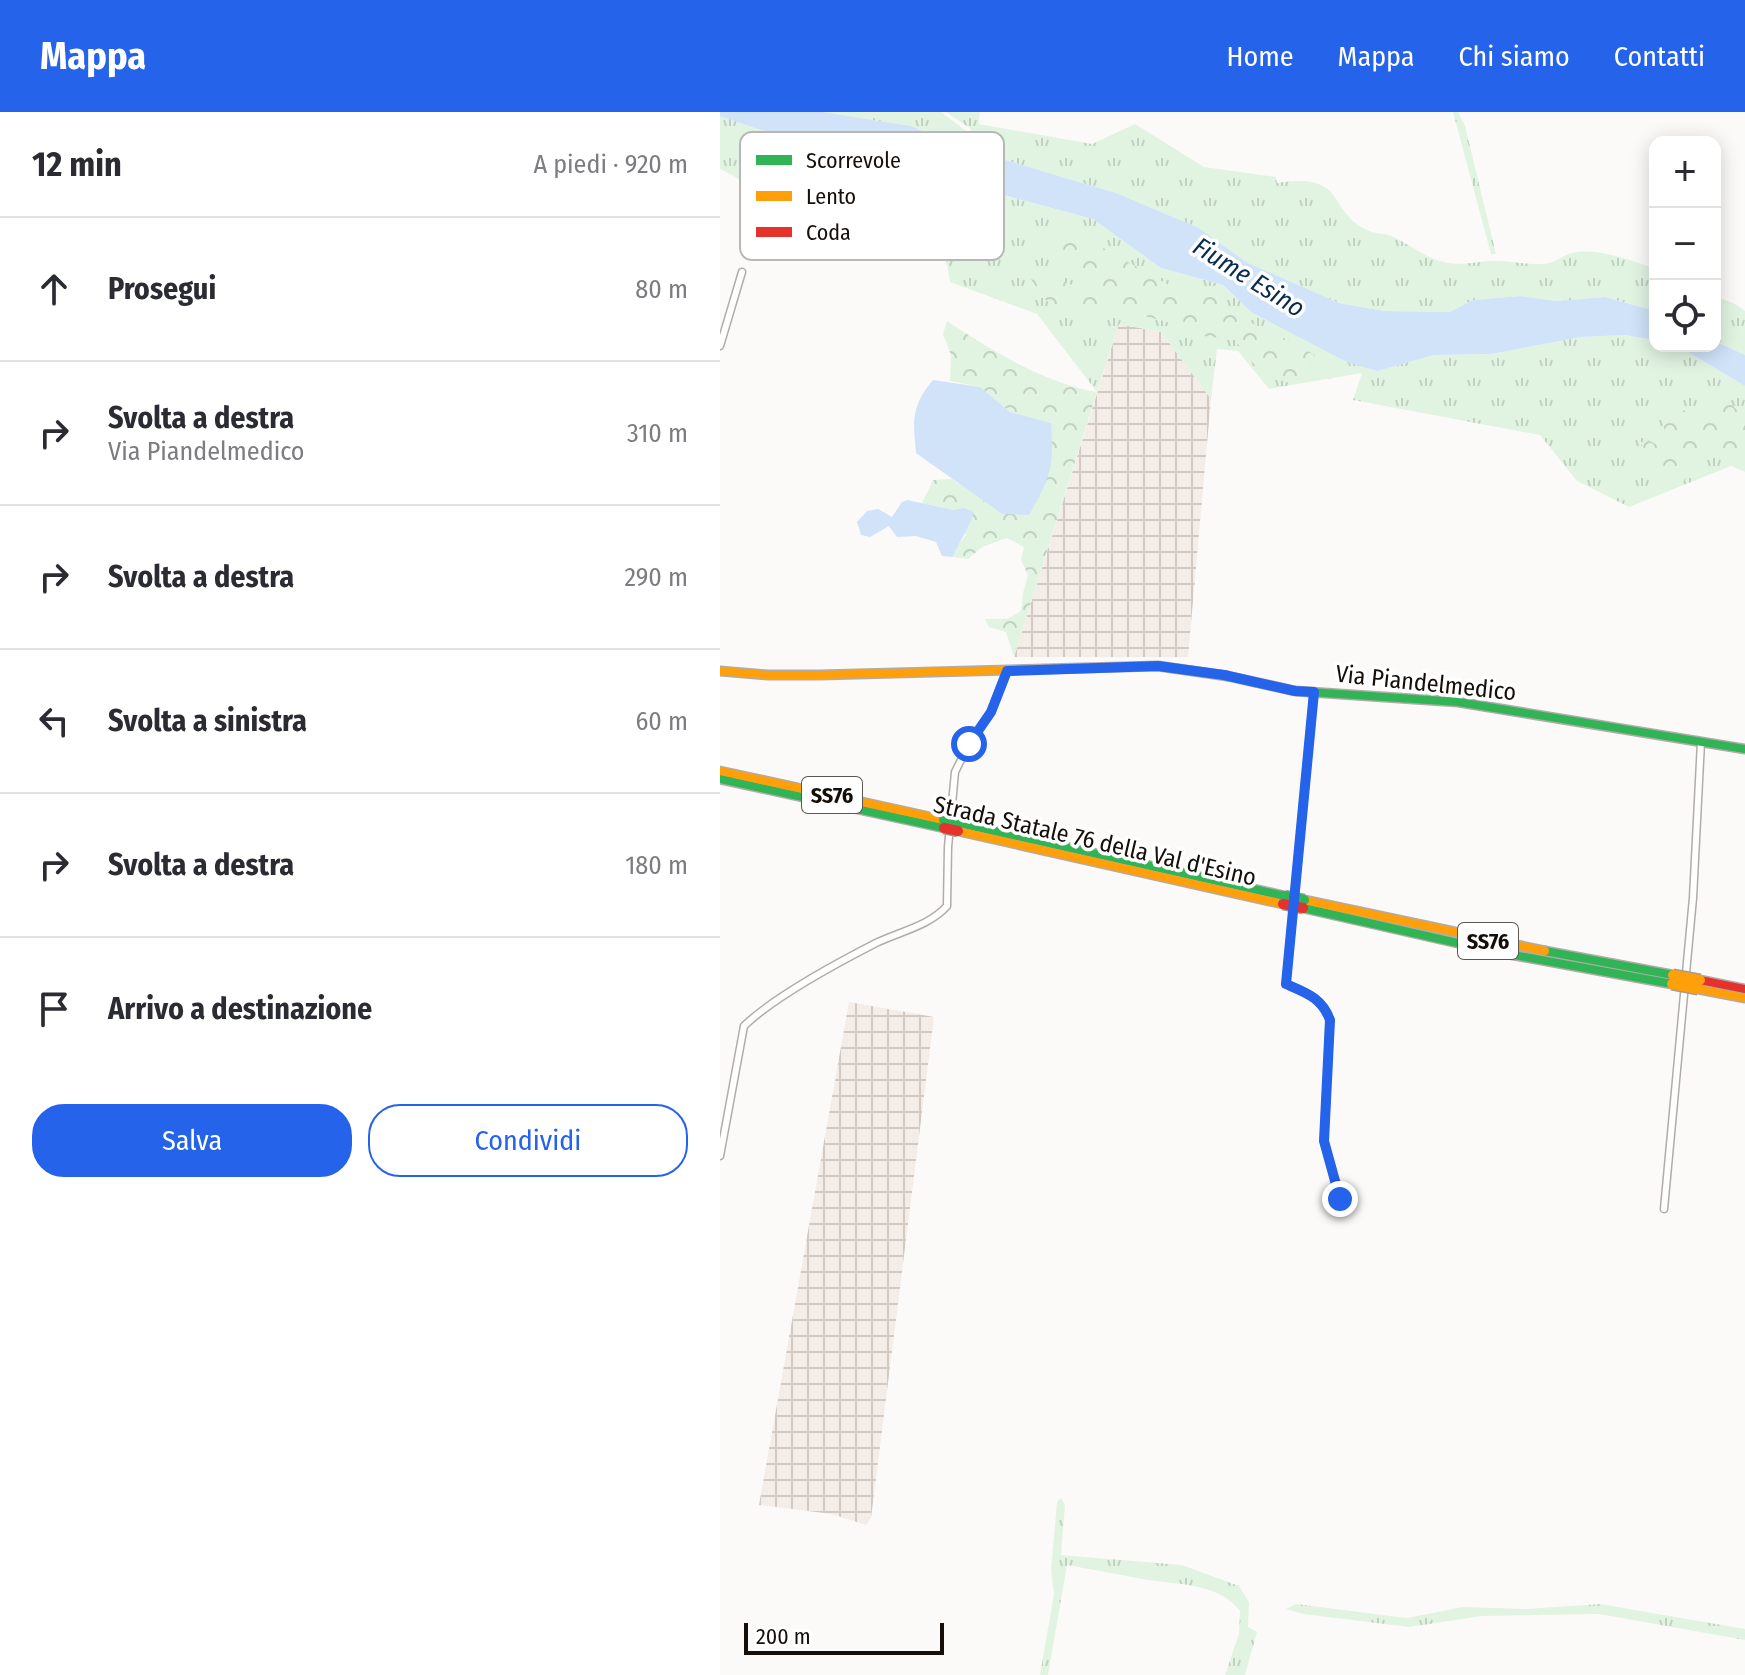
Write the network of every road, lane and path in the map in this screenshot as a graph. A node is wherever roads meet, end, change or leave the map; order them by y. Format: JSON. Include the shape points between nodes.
{"nodes":[{"id":1,"x":742,"y":272,"type":"dead end"},
{"id":2,"x":720,"y":346,"type":"edge"},
{"id":3,"x":720,"y":671,"type":"edge"},
{"id":4,"x":1007,"y":671,"type":"junction"},
{"id":5,"x":1314,"y":692,"type":"junction"},
{"id":6,"x":1701,"y":742,"type":"junction"},
{"id":7,"x":1745,"y":749,"type":"edge"},
{"id":8,"x":720,"y":771,"type":"edge"},
{"id":9,"x":720,"y":779,"type":"edge"},
{"id":10,"x":944,"y":824,"type":"junction"},
{"id":11,"x":1699,"y":985,"type":"junction"},
{"id":12,"x":1745,"y":989,"type":"edge"},
{"id":13,"x":1745,"y":998,"type":"edge"},
{"id":14,"x":720,"y":1156,"type":"edge"},
{"id":15,"x":1340,"y":1199,"type":"dead end"},
{"id":16,"x":1664,"y":1209,"type":"dead end"}],
"edges":[{"from":1,"to":2,"type":"street"},
{"from":3,"to":4,"type":"main road","name":"Via Piandelmedico"},
{"from":4,"to":5,"type":"main road","name":"Via Piandelmedico","via":[[1158,666]]},
{"from":4,"to":14,"type":"street","via":[[991,712],[955,772],[947,906],[936,918],[851,957],[744,1026]]},
{"from":5,"to":6,"type":"main road","name":"Via Piandelmedico","via":[[1458,702]]},
{"from":5,"to":15,"type":"street","via":[[1286,984],[1311,994],[1330,1020],[1324,1141]]},
{"from":6,"to":7,"type":"main road","name":"Via Piandelmedico"},
{"from":6,"to":16,"type":"street","via":[[1693,898]]},
{"from":8,"to":10,"type":"main road","name":"Strada Statale 76 della Val d'Esino","number":"SS76"},
{"from":9,"to":10,"type":"main road","name":"Strada Statale 76 della Val d'Esino","number":"SS76"},
{"from":10,"to":11,"type":"main road","name":"Strada Statale 76 della Val d'Esino","number":"SS76","bridge":true,"via":[[1497,952]]},
{"from":11,"to":12,"type":"main road","name":"Strada Statale 76 della Val d'Esino","number":"SS76"},
{"from":11,"to":13,"type":"main road","name":"Strada Statale 76 della Val d'Esino","number":"SS76"}]}
